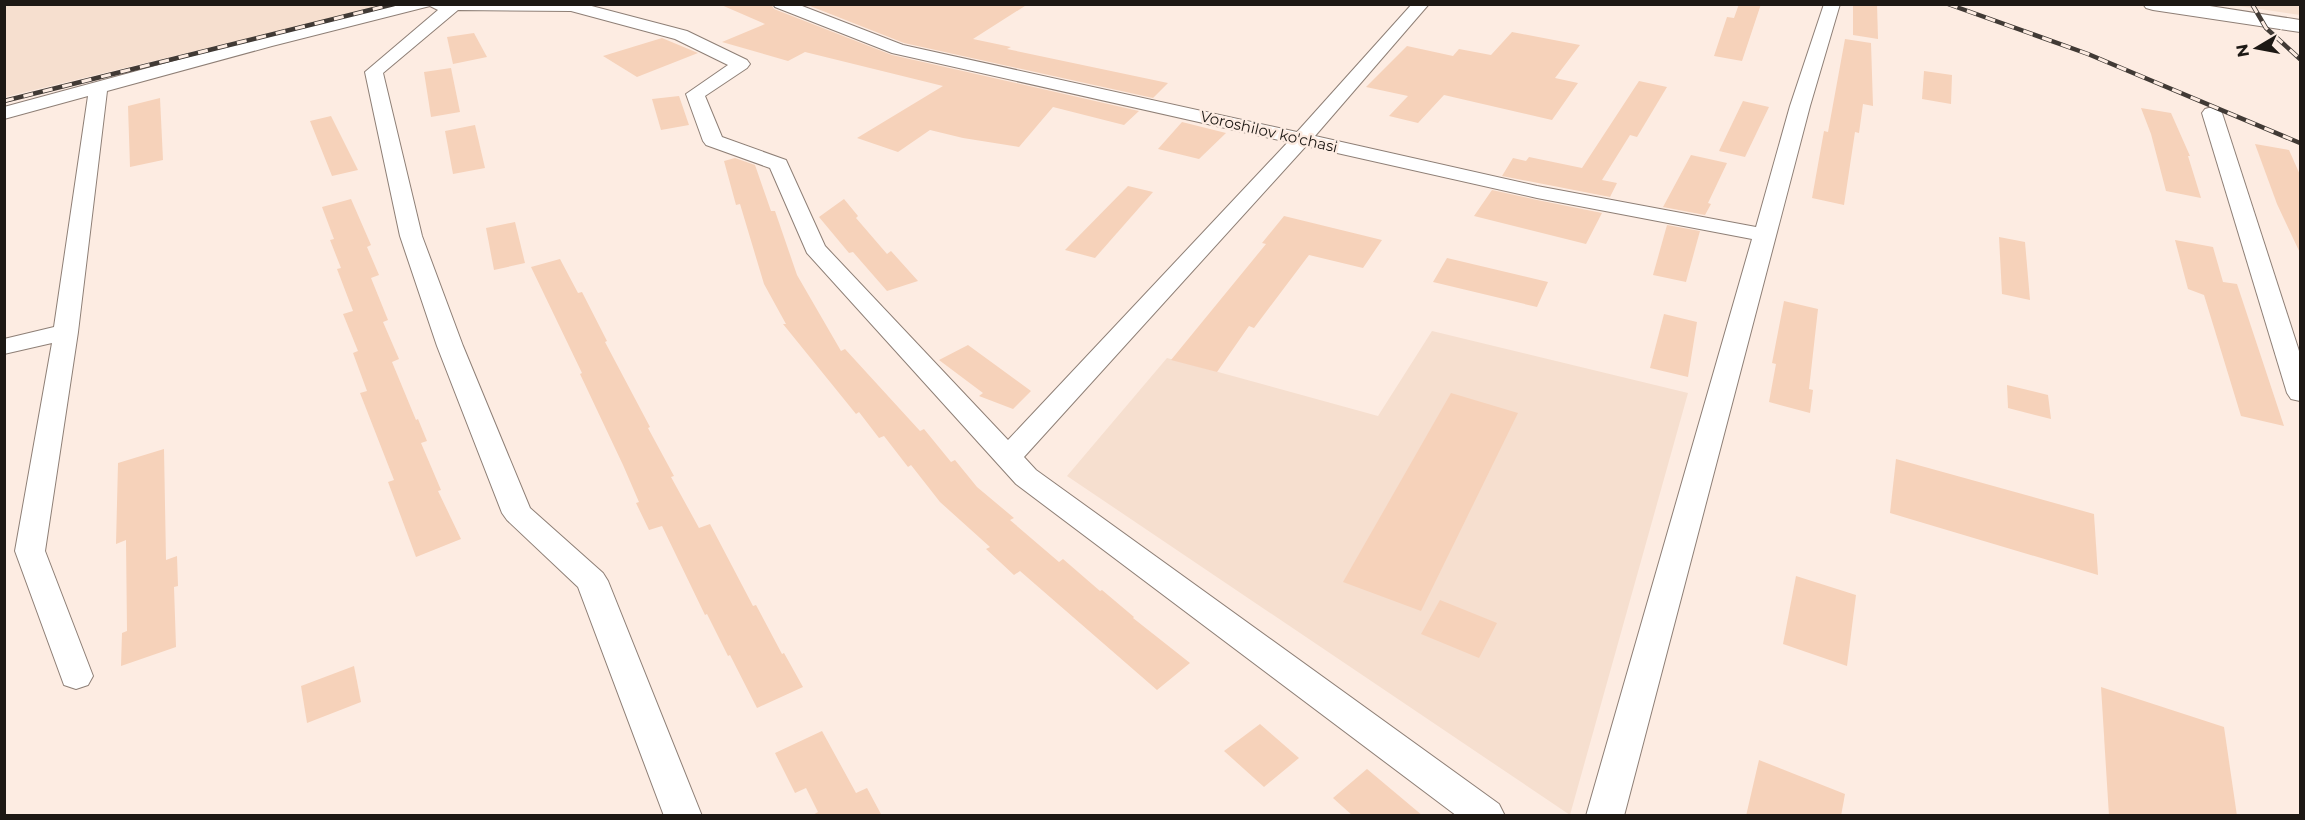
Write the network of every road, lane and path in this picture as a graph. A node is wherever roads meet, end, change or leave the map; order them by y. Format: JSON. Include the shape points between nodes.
{"nodes":[{"id":1,"x":423,"y":4,"type":"edge"},
{"id":2,"x":433,"y":4,"type":"edge"},
{"id":3,"x":781,"y":4,"type":"edge"},
{"id":4,"x":1421,"y":4,"type":"edge"},
{"id":5,"x":1832,"y":4,"type":"edge"},
{"id":6,"x":2153,"y":4,"type":"edge"},
{"id":7,"x":454,"y":5,"type":"edge"},
{"id":8,"x":2301,"y":26,"type":"edge"},
{"id":9,"x":98,"y":88,"type":"junction"},
{"id":10,"x":4,"y":113,"type":"edge"},
{"id":11,"x":2212,"y":113,"type":"dead end"},
{"id":12,"x":1302,"y":139,"type":"junction"},
{"id":13,"x":1764,"y":235,"type":"junction"},
{"id":14,"x":66,"y":332,"type":"junction"},
{"id":15,"x":4,"y":347,"type":"edge"},
{"id":16,"x":2301,"y":393,"type":"edge"},
{"id":17,"x":1008,"y":457,"type":"junction"},
{"id":18,"x":76,"y":676,"type":"dead end"},
{"id":19,"x":683,"y":816,"type":"edge"},
{"id":20,"x":1486,"y":816,"type":"edge"},
{"id":21,"x":1605,"y":816,"type":"edge"}],
"edges":[{"from":1,"to":9,"type":"street","via":[[236,49]]},
{"from":2,"to":7,"type":"street"},
{"from":3,"to":12,"type":"street","name":"Voroshilov ko'chasi","via":[[898,49]]},
{"from":4,"to":12,"type":"street"},
{"from":5,"to":13,"type":"street"},
{"from":6,"to":8,"type":"street"},
{"from":7,"to":17,"type":"street","via":[[571,6],[681,35],[741,64],[695,94],[713,141],[779,164],[815,248]]},
{"from":7,"to":19,"type":"street","via":[[374,72],[411,236],[517,513],[592,581]]},
{"from":9,"to":10,"type":"street"},
{"from":9,"to":14,"type":"street"},
{"from":11,"to":16,"type":"street"},
{"from":12,"to":13,"type":"street","name":"Voroshilov ko'chasi","via":[[1537,192]]},
{"from":12,"to":17,"type":"street"},
{"from":13,"to":21,"type":"street"},
{"from":14,"to":15,"type":"street"},
{"from":14,"to":18,"type":"street","via":[[30,551]]},
{"from":17,"to":20,"type":"street","via":[[1026,477]]}]}
